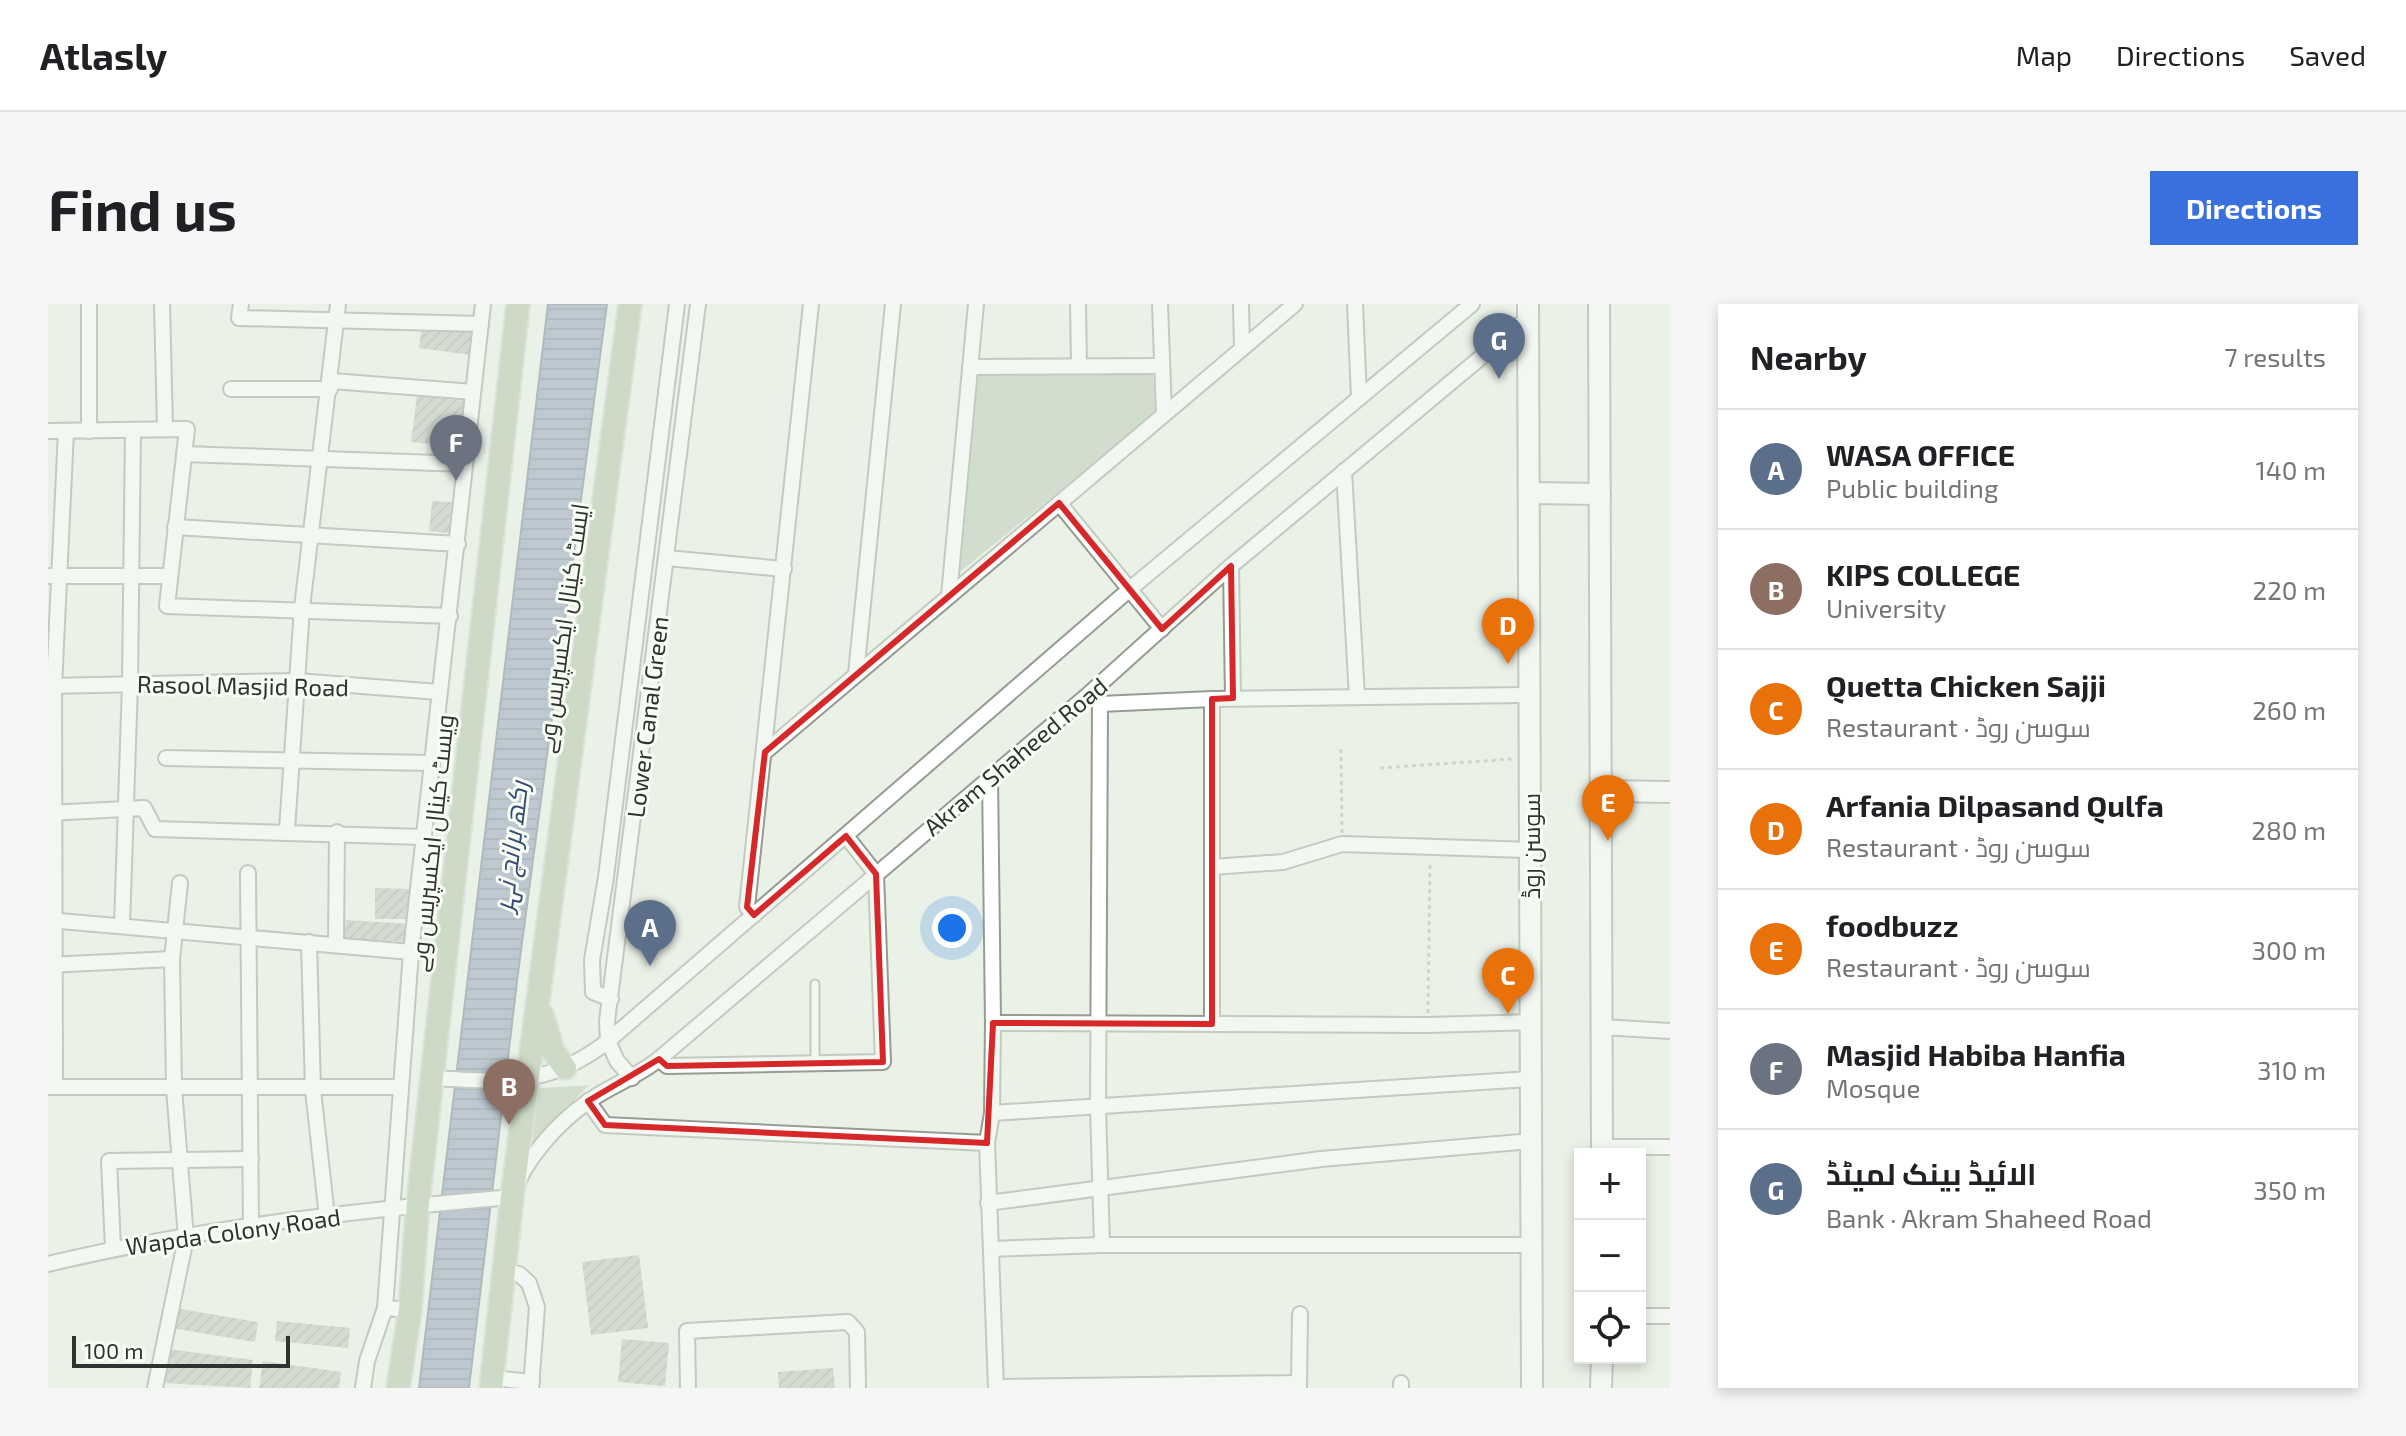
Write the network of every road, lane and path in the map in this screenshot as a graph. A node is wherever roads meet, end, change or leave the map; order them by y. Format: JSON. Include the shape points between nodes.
{"nodes":[{"id":1,"x":89,"y":304,"type":"edge"},
{"id":2,"x":162,"y":304,"type":"edge"},
{"id":3,"x":241,"y":304,"type":"edge"},
{"id":4,"x":338,"y":304,"type":"edge"},
{"id":5,"x":483,"y":304,"type":"edge"},
{"id":6,"x":518,"y":304,"type":"edge"},
{"id":7,"x":630,"y":304,"type":"edge"},
{"id":8,"x":677,"y":304,"type":"edge"},
{"id":9,"x":698,"y":304,"type":"edge"},
{"id":10,"x":811,"y":304,"type":"edge"},
{"id":11,"x":893,"y":304,"type":"edge"},
{"id":12,"x":976,"y":304,"type":"edge"},
{"id":13,"x":1078,"y":304,"type":"edge"},
{"id":14,"x":1160,"y":304,"type":"edge"},
{"id":15,"x":1241,"y":304,"type":"edge"},
{"id":16,"x":1295,"y":304,"type":"edge"},
{"id":17,"x":1355,"y":304,"type":"edge"},
{"id":18,"x":1472,"y":304,"type":"edge"},
{"id":19,"x":1599,"y":304,"type":"edge"},
{"id":20,"x":1528,"y":311,"type":"edge"},
{"id":21,"x":336,"y":321,"type":"junction"},
{"id":22,"x":481,"y":324,"type":"junction"},
{"id":23,"x":1242,"y":348,"type":"junction"},
{"id":24,"x":1079,"y":366,"type":"junction"},
{"id":25,"x":1160,"y":366,"type":"junction"},
{"id":26,"x":970,"y":367,"type":"junction"},
{"id":27,"x":331,"y":385,"type":"junction"},
{"id":28,"x":231,"y":389,"type":"dead end"},
{"id":29,"x":473,"y":392,"type":"junction"},
{"id":30,"x":1359,"y":398,"type":"junction"},
{"id":31,"x":1164,"y":414,"type":"junction"},
{"id":32,"x":165,"y":428,"type":"junction"},
{"id":33,"x":133,"y":430,"type":"junction"},
{"id":34,"x":48,"y":431,"type":"edge"},
{"id":35,"x":66,"y":431,"type":"junction"},
{"id":36,"x":89,"y":431,"type":"junction"},
{"id":37,"x":184,"y":454,"type":"junction"},
{"id":38,"x":321,"y":461,"type":"junction"},
{"id":39,"x":465,"y":464,"type":"junction"},
{"id":40,"x":1344,"y":471,"type":"junction"},
{"id":41,"x":1529,"y":493,"type":"junction"},
{"id":42,"x":1600,"y":494,"type":"junction"},
{"id":43,"x":1059,"y":503,"type":"junction"},
{"id":44,"x":175,"y":527,"type":"junction"},
{"id":45,"x":312,"y":534,"type":"junction"},
{"id":46,"x":458,"y":544,"type":"junction"},
{"id":47,"x":667,"y":558,"type":"junction"},
{"id":48,"x":1231,"y":566,"type":"junction"},
{"id":49,"x":784,"y":569,"type":"junction"},
{"id":50,"x":53,"y":576,"type":"edge"},
{"id":51,"x":132,"y":576,"type":"junction"},
{"id":52,"x":170,"y":576,"type":"junction"},
{"id":53,"x":1130,"y":589,"type":"junction"},
{"id":54,"x":949,"y":596,"type":"junction"},
{"id":55,"x":302,"y":608,"type":"junction"},
{"id":56,"x":450,"y":616,"type":"junction"},
{"id":57,"x":1162,"y":629,"type":"junction"},
{"id":58,"x":856,"y":674,"type":"junction"},
{"id":59,"x":297,"y":681,"type":"junction"},
{"id":60,"x":130,"y":683,"type":"junction"},
{"id":61,"x":51,"y":686,"type":"edge"},
{"id":62,"x":439,"y":692,"type":"junction"},
{"id":63,"x":1530,"y":695,"type":"junction"},
{"id":64,"x":1357,"y":697,"type":"junction"},
{"id":65,"x":1095,"y":698,"type":"junction"},
{"id":66,"x":1233,"y":698,"type":"junction"},
{"id":67,"x":1212,"y":699,"type":"junction"},
{"id":68,"x":1341,"y":749,"type":"dead end"},
{"id":69,"x":765,"y":752,"type":"junction"},
{"id":70,"x":166,"y":758,"type":"dead end"},
{"id":71,"x":1530,"y":758,"type":"junction"},
{"id":72,"x":291,"y":763,"type":"junction"},
{"id":73,"x":430,"y":763,"type":"junction"},
{"id":74,"x":1380,"y":768,"type":"dead end"},
{"id":75,"x":990,"y":776,"type":"junction"},
{"id":76,"x":1600,"y":791,"type":"junction"},
{"id":77,"x":1670,"y":792,"type":"edge"},
{"id":78,"x":126,"y":809,"type":"junction"},
{"id":79,"x":51,"y":813,"type":"edge"},
{"id":80,"x":287,"y":830,"type":"junction"},
{"id":81,"x":337,"y":832,"type":"junction"},
{"id":82,"x":846,"y":836,"type":"junction"},
{"id":83,"x":423,"y":837,"type":"junction"},
{"id":84,"x":1342,"y":844,"type":"junction"},
{"id":85,"x":1430,"y":848,"type":"junction"},
{"id":86,"x":1530,"y":850,"type":"junction"},
{"id":87,"x":1212,"y":867,"type":"junction"},
{"id":88,"x":248,"y":873,"type":"dead end"},
{"id":89,"x":876,"y":874,"type":"junction"},
{"id":90,"x":180,"y":883,"type":"dead end"},
{"id":91,"x":754,"y":915,"type":"junction"},
{"id":92,"x":51,"y":920,"type":"edge"},
{"id":93,"x":122,"y":926,"type":"junction"},
{"id":94,"x":176,"y":931,"type":"junction"},
{"id":95,"x":246,"y":938,"type":"junction"},
{"id":96,"x":309,"y":942,"type":"junction"},
{"id":97,"x":336,"y":944,"type":"junction"},
{"id":98,"x":411,"y":952,"type":"junction"},
{"id":99,"x":172,"y":959,"type":"junction"},
{"id":100,"x":544,"y":962,"type":"junction"},
{"id":101,"x":50,"y":965,"type":"edge"},
{"id":102,"x":815,"y":984,"type":"dead end"},
{"id":103,"x":611,"y":999,"type":"junction"},
{"id":104,"x":1531,"y":1022,"type":"junction"},
{"id":105,"x":993,"y":1023,"type":"junction"},
{"id":106,"x":1100,"y":1024,"type":"junction"},
{"id":107,"x":1212,"y":1024,"type":"junction"},
{"id":108,"x":1428,"y":1025,"type":"junction"},
{"id":109,"x":1601,"y":1027,"type":"junction"},
{"id":110,"x":1670,"y":1031,"type":"edge"},
{"id":111,"x":608,"y":1041,"type":"junction"},
{"id":112,"x":659,"y":1059,"type":"junction"},
{"id":113,"x":815,"y":1064,"type":"junction"},
{"id":114,"x":565,"y":1068,"type":"junction"},
{"id":115,"x":439,"y":1078,"type":"junction"},
{"id":116,"x":632,"y":1078,"type":"junction"},
{"id":117,"x":1531,"y":1079,"type":"junction"},
{"id":118,"x":520,"y":1081,"type":"junction"},
{"id":119,"x":52,"y":1087,"type":"edge"},
{"id":120,"x":398,"y":1087,"type":"junction"},
{"id":121,"x":174,"y":1088,"type":"junction"},
{"id":122,"x":250,"y":1088,"type":"junction"},
{"id":123,"x":313,"y":1090,"type":"junction"},
{"id":124,"x":588,"y":1101,"type":"junction"},
{"id":125,"x":1098,"y":1107,"type":"junction"},
{"id":126,"x":992,"y":1113,"type":"junction"},
{"id":127,"x":1531,"y":1141,"type":"junction"},
{"id":128,"x":987,"y":1143,"type":"junction"},
{"id":129,"x":1670,"y":1147,"type":"edge"},
{"id":130,"x":1602,"y":1148,"type":"edge"},
{"id":131,"x":1646,"y":1148,"type":"edge"},
{"id":132,"x":251,"y":1159,"type":"junction"},
{"id":133,"x":180,"y":1160,"type":"junction"},
{"id":134,"x":1099,"y":1188,"type":"junction"},
{"id":135,"x":506,"y":1198,"type":"junction"},
{"id":136,"x":426,"y":1202,"type":"junction"},
{"id":137,"x":988,"y":1203,"type":"junction"},
{"id":138,"x":394,"y":1206,"type":"junction"},
{"id":139,"x":327,"y":1217,"type":"junction"},
{"id":140,"x":251,"y":1228,"type":"junction"},
{"id":141,"x":186,"y":1238,"type":"junction"},
{"id":142,"x":1102,"y":1245,"type":"junction"},
{"id":143,"x":1533,"y":1245,"type":"junction"},
{"id":144,"x":113,"y":1248,"type":"junction"},
{"id":145,"x":991,"y":1249,"type":"junction"},
{"id":146,"x":48,"y":1264,"type":"edge"},
{"id":147,"x":502,"y":1271,"type":"junction"},
{"id":148,"x":385,"y":1308,"type":"junction"},
{"id":149,"x":410,"y":1310,"type":"junction"},
{"id":150,"x":1300,"y":1314,"type":"dead end"},
{"id":151,"x":1646,"y":1316,"type":"edge"},
{"id":152,"x":1670,"y":1316,"type":"edge"},
{"id":153,"x":1602,"y":1364,"type":"edge"},
{"id":154,"x":491,"y":1383,"type":"edge"},
{"id":155,"x":532,"y":1385,"type":"edge"},
{"id":156,"x":1299,"y":1386,"type":"edge"},
{"id":157,"x":155,"y":1388,"type":"edge"},
{"id":158,"x":363,"y":1388,"type":"edge"},
{"id":159,"x":398,"y":1388,"type":"edge"},
{"id":160,"x":688,"y":1388,"type":"edge"},
{"id":161,"x":858,"y":1388,"type":"edge"},
{"id":162,"x":996,"y":1388,"type":"edge"},
{"id":163,"x":1532,"y":1388,"type":"edge"},
{"id":164,"x":1601,"y":1388,"type":"edge"}],
"edges":[{"from":1,"to":36,"type":"street"},
{"from":2,"to":32,"type":"street"},
{"from":3,"to":21,"type":"street","via":[[239,318]]},
{"from":4,"to":21,"type":"street"},
{"from":5,"to":22,"type":"street"},
{"from":6,"to":115,"type":"main road","name":"ویسٹ کینال ایکسپریس وے"},
{"from":7,"to":100,"type":"main road","name":"ایسٹ کینال ایکسپریس وے"},
{"from":8,"to":103,"type":"street","via":[[592,960],[593,992]]},
{"from":9,"to":47,"type":"street","name":"Lower Canal Green"},
{"from":10,"to":49,"type":"street"},
{"from":11,"to":58,"type":"street"},
{"from":12,"to":26,"type":"street"},
{"from":13,"to":24,"type":"street"},
{"from":14,"to":25,"type":"street"},
{"from":15,"to":23,"type":"street"},
{"from":16,"to":23,"type":"street"},
{"from":17,"to":30,"type":"street"},
{"from":18,"to":30,"type":"street","name":"Akram Shaheed Road"},
{"from":19,"to":42,"type":"street"},
{"from":20,"to":40,"type":"street","name":"Akram Shaheed Road"},
{"from":20,"to":41,"type":"street","name":"سوسن روڈ"},
{"from":21,"to":22,"type":"street"},
{"from":21,"to":27,"type":"street"},
{"from":22,"to":29,"type":"street"},
{"from":23,"to":31,"type":"street"},
{"from":24,"to":25,"type":"street"},
{"from":24,"to":26,"type":"street"},
{"from":25,"to":31,"type":"street"},
{"from":26,"to":54,"type":"street"},
{"from":27,"to":28,"type":"street"},
{"from":27,"to":29,"type":"street"},
{"from":27,"to":38,"type":"street"},
{"from":29,"to":39,"type":"street"},
{"from":30,"to":53,"type":"street","name":"Akram Shaheed Road"},
{"from":31,"to":43,"type":"street"},
{"from":32,"to":33,"type":"street"},
{"from":32,"to":37,"type":"street","via":[[187,429]]},
{"from":33,"to":36,"type":"street"},
{"from":33,"to":51,"type":"street"},
{"from":34,"to":35,"type":"street"},
{"from":35,"to":36,"type":"street"},
{"from":35,"to":50,"type":"street"},
{"from":37,"to":38,"type":"street"},
{"from":37,"to":44,"type":"street"},
{"from":38,"to":39,"type":"street"},
{"from":38,"to":45,"type":"street"},
{"from":39,"to":46,"type":"street"},
{"from":40,"to":48,"type":"street","name":"Akram Shaheed Road"},
{"from":40,"to":64,"type":"street"},
{"from":41,"to":42,"type":"street"},
{"from":41,"to":63,"type":"street","name":"سوسن روڈ"},
{"from":42,"to":76,"type":"street"},
{"from":43,"to":53,"type":"street"},
{"from":43,"to":54,"type":"street"},
{"from":44,"to":45,"type":"street"},
{"from":44,"to":52,"type":"street"},
{"from":45,"to":46,"type":"street"},
{"from":45,"to":55,"type":"street"},
{"from":46,"to":56,"type":"street"},
{"from":47,"to":49,"type":"street"},
{"from":47,"to":103,"type":"street","name":"Lower Canal Green"},
{"from":48,"to":57,"type":"street","name":"Akram Shaheed Road"},
{"from":48,"to":66,"type":"street"},
{"from":49,"to":69,"type":"street"},
{"from":50,"to":51,"type":"street"},
{"from":50,"to":61,"type":"street"},
{"from":51,"to":52,"type":"street"},
{"from":51,"to":60,"type":"street"},
{"from":52,"to":55,"type":"street","via":[[167,606]]},
{"from":53,"to":57,"type":"street"},
{"from":53,"to":82,"type":"street","name":"Akram Shaheed Road"},
{"from":54,"to":58,"type":"street"},
{"from":55,"to":56,"type":"street"},
{"from":55,"to":59,"type":"street"},
{"from":56,"to":62,"type":"street"},
{"from":57,"to":65,"type":"street","name":"Akram Shaheed Road"},
{"from":58,"to":69,"type":"street"},
{"from":59,"to":60,"type":"street","name":"Rasool Masjid Road"},
{"from":59,"to":62,"type":"street","name":"Rasool Masjid Road"},
{"from":59,"to":72,"type":"street"},
{"from":60,"to":61,"type":"street","name":"Rasool Masjid Road"},
{"from":60,"to":78,"type":"street"},
{"from":61,"to":79,"type":"street"},
{"from":62,"to":73,"type":"street"},
{"from":63,"to":64,"type":"street"},
{"from":63,"to":71,"type":"street","name":"سوسن روڈ"},
{"from":64,"to":66,"type":"street"},
{"from":65,"to":67,"type":"street"},
{"from":65,"to":75,"type":"street","name":"Akram Shaheed Road"},
{"from":65,"to":106,"type":"street"},
{"from":66,"to":67,"type":"street"},
{"from":67,"to":87,"type":"street"},
{"from":68,"to":84,"type":"path"},
{"from":69,"to":91,"type":"street","via":[[747,907]]},
{"from":70,"to":72,"type":"street"},
{"from":71,"to":74,"type":"path"},
{"from":71,"to":86,"type":"street","name":"سوسن روڈ"},
{"from":72,"to":73,"type":"street"},
{"from":72,"to":80,"type":"street"},
{"from":73,"to":83,"type":"street"},
{"from":75,"to":89,"type":"street","name":"Akram Shaheed Road"},
{"from":75,"to":105,"type":"street"},
{"from":76,"to":77,"type":"street"},
{"from":76,"to":109,"type":"street"},
{"from":78,"to":79,"type":"street"},
{"from":78,"to":80,"type":"street","via":[[144,808],[155,829]]},
{"from":78,"to":93,"type":"street"},
{"from":79,"to":92,"type":"street"},
{"from":80,"to":81,"type":"street"},
{"from":81,"to":83,"type":"street"},
{"from":81,"to":97,"type":"street"},
{"from":82,"to":89,"type":"street"},
{"from":82,"to":91,"type":"street","name":"Akram Shaheed Road"},
{"from":83,"to":98,"type":"street"},
{"from":84,"to":85,"type":"street"},
{"from":84,"to":87,"type":"street","via":[[1283,862]]},
{"from":85,"to":86,"type":"street"},
{"from":85,"to":108,"type":"path"},
{"from":86,"to":104,"type":"street","name":"سوسن روڈ"},
{"from":87,"to":107,"type":"street"},
{"from":88,"to":95,"type":"street"},
{"from":89,"to":112,"type":"street","name":"Akram Shaheed Road"},
{"from":89,"to":113,"type":"street","via":[[883,1062]]},
{"from":90,"to":94,"type":"street"},
{"from":91,"to":111,"type":"street","name":"Akram Shaheed Road"},
{"from":92,"to":93,"type":"street"},
{"from":92,"to":101,"type":"street"},
{"from":93,"to":94,"type":"street"},
{"from":94,"to":95,"type":"street"},
{"from":94,"to":99,"type":"street"},
{"from":95,"to":96,"type":"street"},
{"from":95,"to":122,"type":"street"},
{"from":96,"to":97,"type":"street"},
{"from":96,"to":123,"type":"street"},
{"from":97,"to":98,"type":"street"},
{"from":98,"to":120,"type":"street"},
{"from":99,"to":101,"type":"street"},
{"from":99,"to":121,"type":"street"},
{"from":100,"to":114,"type":"main road","via":[[540,1001],[545,1028]]},
{"from":100,"to":118,"type":"main road","name":"ایسٹ کینال ایکسپریس وے"},
{"from":101,"to":119,"type":"street"},
{"from":102,"to":113,"type":"lane"},
{"from":103,"to":111,"type":"street","name":"Lower Canal Green"},
{"from":104,"to":108,"type":"street"},
{"from":104,"to":117,"type":"street","name":"سوسن روڈ"},
{"from":105,"to":106,"type":"street"},
{"from":105,"to":126,"type":"street"},
{"from":106,"to":107,"type":"street"},
{"from":106,"to":125,"type":"street"},
{"from":107,"to":108,"type":"street"},
{"from":109,"to":110,"type":"street"},
{"from":109,"to":130,"type":"street"},
{"from":111,"to":114,"type":"street"},
{"from":111,"to":116,"type":"street"},
{"from":112,"to":113,"type":"street","via":[[667,1066]]},
{"from":112,"to":116,"type":"street","name":"Akram Shaheed Road"},
{"from":114,"to":118,"type":"street"},
{"from":115,"to":118,"type":"street"},
{"from":115,"to":136,"type":"main road","name":"ویسٹ کینال ایکسپریس وے"},
{"from":116,"to":124,"type":"street","name":"Akram Shaheed Road"},
{"from":117,"to":125,"type":"street"},
{"from":117,"to":127,"type":"street","name":"سوسن روڈ"},
{"from":118,"to":135,"type":"main road","name":"ایسٹ کینال ایکسپریس وے"},
{"from":119,"to":121,"type":"street"},
{"from":120,"to":123,"type":"street"},
{"from":120,"to":138,"type":"street"},
{"from":121,"to":122,"type":"street"},
{"from":121,"to":133,"type":"street"},
{"from":122,"to":123,"type":"street"},
{"from":122,"to":132,"type":"street"},
{"from":123,"to":139,"type":"street"},
{"from":124,"to":128,"type":"street","via":[[605,1125]]},
{"from":124,"to":135,"type":"street","name":"Akram Shaheed Road","via":[[530,1161]]},
{"from":125,"to":126,"type":"street"},
{"from":125,"to":134,"type":"street"},
{"from":126,"to":128,"type":"street"},
{"from":127,"to":134,"type":"street","via":[[1321,1159]]},
{"from":127,"to":143,"type":"street","name":"سوسن روڈ"},
{"from":128,"to":137,"type":"street"},
{"from":129,"to":131,"type":"street"},
{"from":132,"to":133,"type":"street"},
{"from":132,"to":140,"type":"street"},
{"from":133,"to":141,"type":"street"},
{"from":133,"to":144,"type":"street","via":[[109,1161]]},
{"from":134,"to":137,"type":"street"},
{"from":134,"to":142,"type":"street"},
{"from":135,"to":136,"type":"street","name":"Wapda Colony Road"},
{"from":135,"to":147,"type":"main road","name":"ایسٹ کینال ایکسپریس وے"},
{"from":136,"to":138,"type":"street","name":"Wapda Colony Road"},
{"from":136,"to":149,"type":"main road","name":"ویسٹ کینال ایکسپریس وے"},
{"from":137,"to":145,"type":"street"},
{"from":138,"to":139,"type":"street","name":"Wapda Colony Road"},
{"from":138,"to":148,"type":"street"},
{"from":139,"to":140,"type":"street","name":"Wapda Colony Road"},
{"from":140,"to":141,"type":"street","name":"Wapda Colony Road"},
{"from":141,"to":144,"type":"street","name":"Wapda Colony Road"},
{"from":141,"to":157,"type":"street"},
{"from":142,"to":143,"type":"street"},
{"from":142,"to":145,"type":"street"},
{"from":143,"to":163,"type":"street","name":"سوسن روڈ"},
{"from":144,"to":146,"type":"street","name":"Wapda Colony Road"},
{"from":145,"to":162,"type":"street"},
{"from":147,"to":154,"type":"main road","name":"ایسٹ کینال ایکسپریس وے"},
{"from":147,"to":155,"type":"street","via":[[519,1274],[535,1294]]},
{"from":148,"to":149,"type":"street"},
{"from":148,"to":158,"type":"street"},
{"from":149,"to":159,"type":"main road","name":"ویسٹ کینال ایکسپریس وے"},
{"from":150,"to":156,"type":"street"},
{"from":151,"to":152,"type":"street"},
{"from":153,"to":164,"type":"street"},
{"from":154,"to":155,"type":"street"},
{"from":156,"to":162,"type":"street"},
{"from":160,"to":161,"type":"street","via":[[687,1331],[848,1322],[857,1332]]}]}
